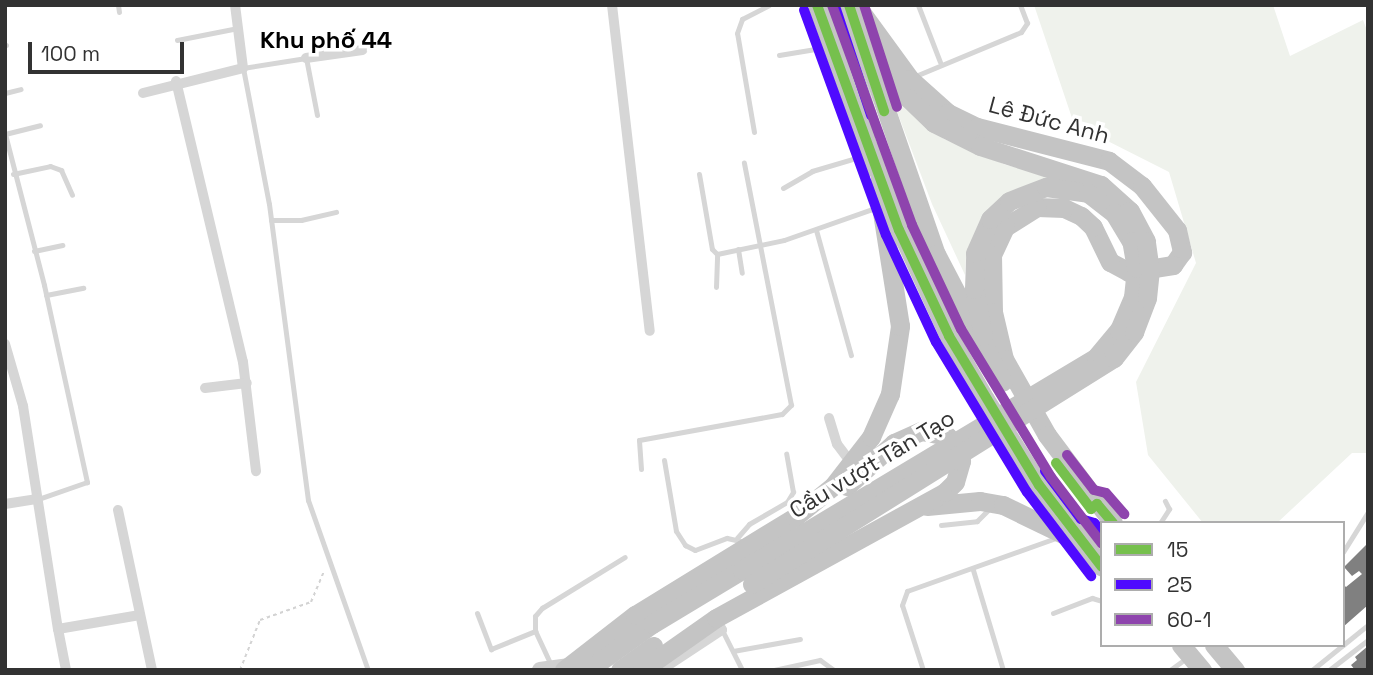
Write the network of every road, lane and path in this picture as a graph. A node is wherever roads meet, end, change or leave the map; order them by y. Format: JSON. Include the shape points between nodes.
{"nodes":[{"id":1,"x":235,"y":5,"type":"edge"},
{"id":2,"x":612,"y":5,"type":"edge"},
{"id":3,"x":769,"y":5,"type":"edge"},
{"id":4,"x":817,"y":5,"type":"edge"},
{"id":5,"x":832,"y":5,"type":"edge"},
{"id":6,"x":849,"y":5,"type":"edge"},
{"id":7,"x":856,"y":5,"type":"edge"},
{"id":8,"x":919,"y":5,"type":"edge"},
{"id":9,"x":1020,"y":5,"type":"edge"},
{"id":10,"x":857,"y":26,"type":"junction"},
{"id":11,"x":238,"y":28,"type":"junction"},
{"id":12,"x":177,"y":40,"type":"dead end"},
{"id":13,"x":831,"y":46,"type":"junction"},
{"id":14,"x":362,"y":50,"type":"dead end"},
{"id":15,"x":779,"y":55,"type":"dead end"},
{"id":16,"x":306,"y":58,"type":"junction"},
{"id":17,"x":940,"y":62,"type":"junction"},
{"id":18,"x":243,"y":68,"type":"junction"},
{"id":19,"x":176,"y":81,"type":"junction"},
{"id":20,"x":904,"y":83,"type":"junction"},
{"id":21,"x":21,"y":89,"type":"dead end"},
{"id":22,"x":5,"y":93,"type":"edge"},
{"id":23,"x":143,"y":93,"type":"dead end"},
{"id":24,"x":317,"y":114,"type":"dead end"},
{"id":25,"x":40,"y":125,"type":"dead end"},
{"id":26,"x":754,"y":132,"type":"dead end"},
{"id":27,"x":5,"y":134,"type":"edge"},
{"id":28,"x":870,"y":143,"type":"junction"},
{"id":29,"x":744,"y":163,"type":"dead end"},
{"id":30,"x":5,"y":173,"type":"edge"},
{"id":31,"x":13,"y":173,"type":"junction"},
{"id":32,"x":699,"y":174,"type":"dead end"},
{"id":33,"x":783,"y":188,"type":"dead end"},
{"id":34,"x":72,"y":195,"type":"dead end"},
{"id":35,"x":889,"y":203,"type":"junction"},
{"id":36,"x":1002,"y":206,"type":"junction"},
{"id":37,"x":337,"y":212,"type":"dead end"},
{"id":38,"x":271,"y":220,"type":"junction"},
{"id":39,"x":816,"y":230,"type":"junction"},
{"id":40,"x":1138,"y":241,"type":"junction"},
{"id":41,"x":62,"y":245,"type":"dead end"},
{"id":42,"x":758,"y":245,"type":"junction"},
{"id":43,"x":738,"y":249,"type":"junction"},
{"id":44,"x":34,"y":251,"type":"junction"},
{"id":45,"x":717,"y":254,"type":"junction"},
{"id":46,"x":990,"y":269,"type":"junction"},
{"id":47,"x":742,"y":273,"type":"dead end"},
{"id":48,"x":716,"y":287,"type":"dead end"},
{"id":49,"x":83,"y":288,"type":"dead end"},
{"id":50,"x":46,"y":295,"type":"junction"},
{"id":51,"x":650,"y":331,"type":"dead end"},
{"id":52,"x":5,"y":344,"type":"edge"},
{"id":53,"x":851,"y":355,"type":"dead end"},
{"id":54,"x":988,"y":356,"type":"junction"},
{"id":55,"x":247,"y":383,"type":"junction"},
{"id":56,"x":205,"y":388,"type":"dead end"},
{"id":57,"x":829,"y":418,"type":"dead end"},
{"id":58,"x":786,"y":454,"type":"dead end"},
{"id":59,"x":857,"y":457,"type":"junction"},
{"id":60,"x":664,"y":460,"type":"dead end"},
{"id":61,"x":640,"y":469,"type":"dead end"},
{"id":62,"x":257,"y":471,"type":"dead end"},
{"id":63,"x":38,"y":499,"type":"junction"},
{"id":64,"x":1165,"y":501,"type":"dead end"},
{"id":65,"x":993,"y":503,"type":"junction"},
{"id":66,"x":5,"y":505,"type":"edge"},
{"id":67,"x":919,"y":508,"type":"junction"},
{"id":68,"x":118,"y":510,"type":"dead end"},
{"id":69,"x":1097,"y":512,"type":"edge"},
{"id":70,"x":1368,"y":512,"type":"edge"},
{"id":71,"x":795,"y":517,"type":"junction"},
{"id":72,"x":1161,"y":521,"type":"edge"},
{"id":73,"x":941,"y":525,"type":"dead end"},
{"id":74,"x":1064,"y":534,"type":"junction"},
{"id":75,"x":743,"y":542,"type":"junction"},
{"id":76,"x":1093,"y":548,"type":"edge"},
{"id":77,"x":1345,"y":549,"type":"edge"},
{"id":78,"x":625,"y":557,"type":"dead end"},
{"id":79,"x":331,"y":558,"type":"junction"},
{"id":80,"x":974,"y":570,"type":"junction"},
{"id":81,"x":747,"y":577,"type":"junction"},
{"id":82,"x":1100,"y":600,"type":"edge"},
{"id":83,"x":1053,"y":612,"type":"dead end"},
{"id":84,"x":477,"y":613,"type":"dead end"},
{"id":85,"x":140,"y":615,"type":"junction"},
{"id":86,"x":719,"y":624,"type":"junction"},
{"id":87,"x":1368,"y":625,"type":"edge"},
{"id":88,"x":58,"y":629,"type":"junction"},
{"id":89,"x":535,"y":631,"type":"junction"},
{"id":90,"x":800,"y":639,"type":"dead end"},
{"id":91,"x":1368,"y":640,"type":"edge"},
{"id":92,"x":1345,"y":641,"type":"edge"},
{"id":93,"x":1169,"y":647,"type":"edge"},
{"id":94,"x":1205,"y":647,"type":"edge"},
{"id":95,"x":1216,"y":647,"type":"edge"},
{"id":96,"x":1338,"y":647,"type":"edge"},
{"id":97,"x":733,"y":650,"type":"junction"},
{"id":98,"x":1180,"y":662,"type":"edge"},
{"id":99,"x":556,"y":668,"type":"edge"},
{"id":100,"x":1334,"y":668,"type":"edge"},
{"id":101,"x":66,"y":670,"type":"edge"},
{"id":102,"x":152,"y":670,"type":"edge"},
{"id":103,"x":240,"y":670,"type":"edge"},
{"id":104,"x":368,"y":670,"type":"edge"},
{"id":105,"x":588,"y":670,"type":"edge"},
{"id":106,"x":620,"y":670,"type":"edge"},
{"id":107,"x":642,"y":670,"type":"edge"},
{"id":108,"x":661,"y":670,"type":"edge"},
{"id":109,"x":742,"y":670,"type":"edge"},
{"id":110,"x":774,"y":670,"type":"edge"},
{"id":111,"x":834,"y":670,"type":"edge"},
{"id":112,"x":923,"y":670,"type":"edge"},
{"id":113,"x":1003,"y":670,"type":"edge"},
{"id":114,"x":1202,"y":670,"type":"edge"},
{"id":115,"x":1223,"y":670,"type":"edge"},
{"id":116,"x":1234,"y":670,"type":"edge"},
{"id":117,"x":1312,"y":670,"type":"edge"}],
"edges":[{"from":1,"to":11,"type":"street"},
{"from":2,"to":51,"type":"street"},
{"from":3,"to":26,"type":"lane","via":[[742,19],[737,33]]},
{"from":4,"to":13,"type":"highway"},
{"from":5,"to":28,"type":"highway"},
{"from":6,"to":10,"type":"highway","name":"Lê Đức Anh"},
{"from":7,"to":20,"type":"highway","name":"Lê Đức Anh"},
{"from":8,"to":17,"type":"lane"},
{"from":9,"to":17,"type":"lane","via":[[1025,29]]},
{"from":10,"to":20,"type":"highway"},
{"from":10,"to":54,"type":"highway","name":"Lê Đức Anh","via":[[919,212]]},
{"from":11,"to":12,"type":"lane"},
{"from":11,"to":18,"type":"street"},
{"from":13,"to":15,"type":"lane"},
{"from":13,"to":28,"type":"highway"},
{"from":14,"to":16,"type":"street"},
{"from":16,"to":18,"type":"lane"},
{"from":16,"to":24,"type":"lane"},
{"from":17,"to":20,"type":"lane"},
{"from":18,"to":19,"type":"street"},
{"from":18,"to":38,"type":"lane"},
{"from":19,"to":23,"type":"street"},
{"from":19,"to":55,"type":"street"},
{"from":20,"to":40,"type":"highway","via":[[925,116],[957,137],[1101,185],[1130,211]]},
{"from":20,"to":46,"type":"highway","name":"Lê Đức Anh","via":[[968,123],[1084,151],[1118,166],[1159,204],[1182,245],[1179,259],[1164,269],[1122,270],[1110,262],[1087,220],[1064,208],[1046,206],[1020,214],[1005,228],[994,246]]},
{"from":21,"to":22,"type":"lane"},
{"from":25,"to":27,"type":"lane"},
{"from":27,"to":31,"type":"lane"},
{"from":28,"to":33,"type":"lane"},
{"from":28,"to":35,"type":"highway"},
{"from":28,"to":35,"type":"highway"},
{"from":29,"to":42,"type":"lane"},
{"from":30,"to":31,"type":"lane"},
{"from":31,"to":34,"type":"lane","via":[[50,166],[61,170]]},
{"from":31,"to":44,"type":"lane"},
{"from":32,"to":45,"type":"lane","via":[[712,248]]},
{"from":35,"to":39,"type":"lane"},
{"from":35,"to":59,"type":"highway","via":[[898,295],[895,371],[881,417]]},
{"from":35,"to":76,"type":"highway","via":[[916,268],[979,389],[1039,485]]},
{"from":36,"to":40,"type":"highway","via":[[1036,189],[1079,191],[1107,205]]},
{"from":36,"to":46,"type":"highway","via":[[988,242]]},
{"from":36,"to":54,"type":"highway","via":[[982,232],[973,265]]},
{"from":37,"to":38,"type":"lane","via":[[301,220]]},
{"from":38,"to":79,"type":"lane","via":[[308,500]]},
{"from":39,"to":42,"type":"lane"},
{"from":39,"to":53,"type":"lane"},
{"from":40,"to":81,"type":"highway","bridge":true,"via":[[1150,271],[1147,298],[1134,332],[1114,358]]},
{"from":41,"to":44,"type":"lane"},
{"from":42,"to":43,"type":"lane"},
{"from":42,"to":61,"type":"lane","via":[[791,405],[782,414],[639,440]]},
{"from":43,"to":45,"type":"lane"},
{"from":43,"to":47,"type":"lane"},
{"from":44,"to":50,"type":"lane"},
{"from":45,"to":48,"type":"lane"},
{"from":46,"to":69,"type":"highway","name":"Lê Đức Anh","via":[[1004,359]]},
{"from":49,"to":50,"type":"lane"},
{"from":50,"to":63,"type":"lane","via":[[86,482]]},
{"from":52,"to":63,"type":"street","via":[[23,406]]},
{"from":54,"to":69,"type":"highway","name":"Lê Đức Anh","via":[[1035,434]]},
{"from":55,"to":56,"type":"street"},
{"from":55,"to":62,"type":"street"},
{"from":57,"to":59,"type":"street","via":[[836,444]]},
{"from":58,"to":75,"type":"lane","via":[[793,492],[787,502],[748,524]]},
{"from":59,"to":71,"type":"highway"},
{"from":60,"to":75,"type":"lane","via":[[676,530],[685,545],[695,550]]},
{"from":63,"to":66,"type":"street"},
{"from":63,"to":88,"type":"street"},
{"from":64,"to":72,"type":"lane","via":[[1169,509]]},
{"from":65,"to":67,"type":"highway"},
{"from":65,"to":73,"type":"lane","via":[[988,514],[977,521]]},
{"from":65,"to":74,"type":"highway"},
{"from":67,"to":71,"type":"highway","via":[[955,482],[961,468],[951,441],[934,431],[904,437],[844,489]]},
{"from":67,"to":86,"type":"highway"},
{"from":68,"to":85,"type":"street"},
{"from":70,"to":77,"type":"lane"},
{"from":71,"to":75,"type":"highway"},
{"from":74,"to":76,"type":"highway"},
{"from":74,"to":80,"type":"lane"},
{"from":75,"to":99,"type":"highway"},
{"from":78,"to":89,"type":"lane","via":[[542,608],[535,616]]},
{"from":79,"to":103,"type":"path","via":[[311,602],[260,620]]},
{"from":79,"to":104,"type":"lane"},
{"from":80,"to":112,"type":"lane","via":[[907,591],[902,597]]},
{"from":80,"to":113,"type":"lane"},
{"from":81,"to":105,"type":"highway","via":[[652,624]]},
{"from":81,"to":106,"type":"highway"},
{"from":82,"to":83,"type":"lane","via":[[1092,598]]},
{"from":84,"to":89,"type":"lane","via":[[491,649]]},
{"from":85,"to":88,"type":"street"},
{"from":85,"to":102,"type":"street"},
{"from":86,"to":97,"type":"lane"},
{"from":86,"to":107,"type":"highway"},
{"from":86,"to":108,"type":"street"},
{"from":87,"to":92,"type":"lane"},
{"from":88,"to":101,"type":"street"},
{"from":89,"to":99,"type":"lane"},
{"from":90,"to":97,"type":"lane"},
{"from":91,"to":100,"type":"lane"},
{"from":93,"to":98,"type":"highway"},
{"from":94,"to":115,"type":"highway"},
{"from":95,"to":116,"type":"highway"},
{"from":96,"to":117,"type":"lane"},
{"from":97,"to":109,"type":"lane"},
{"from":98,"to":114,"type":"highway"},
{"from":110,"to":111,"type":"lane","via":[[820,660]]}]}
